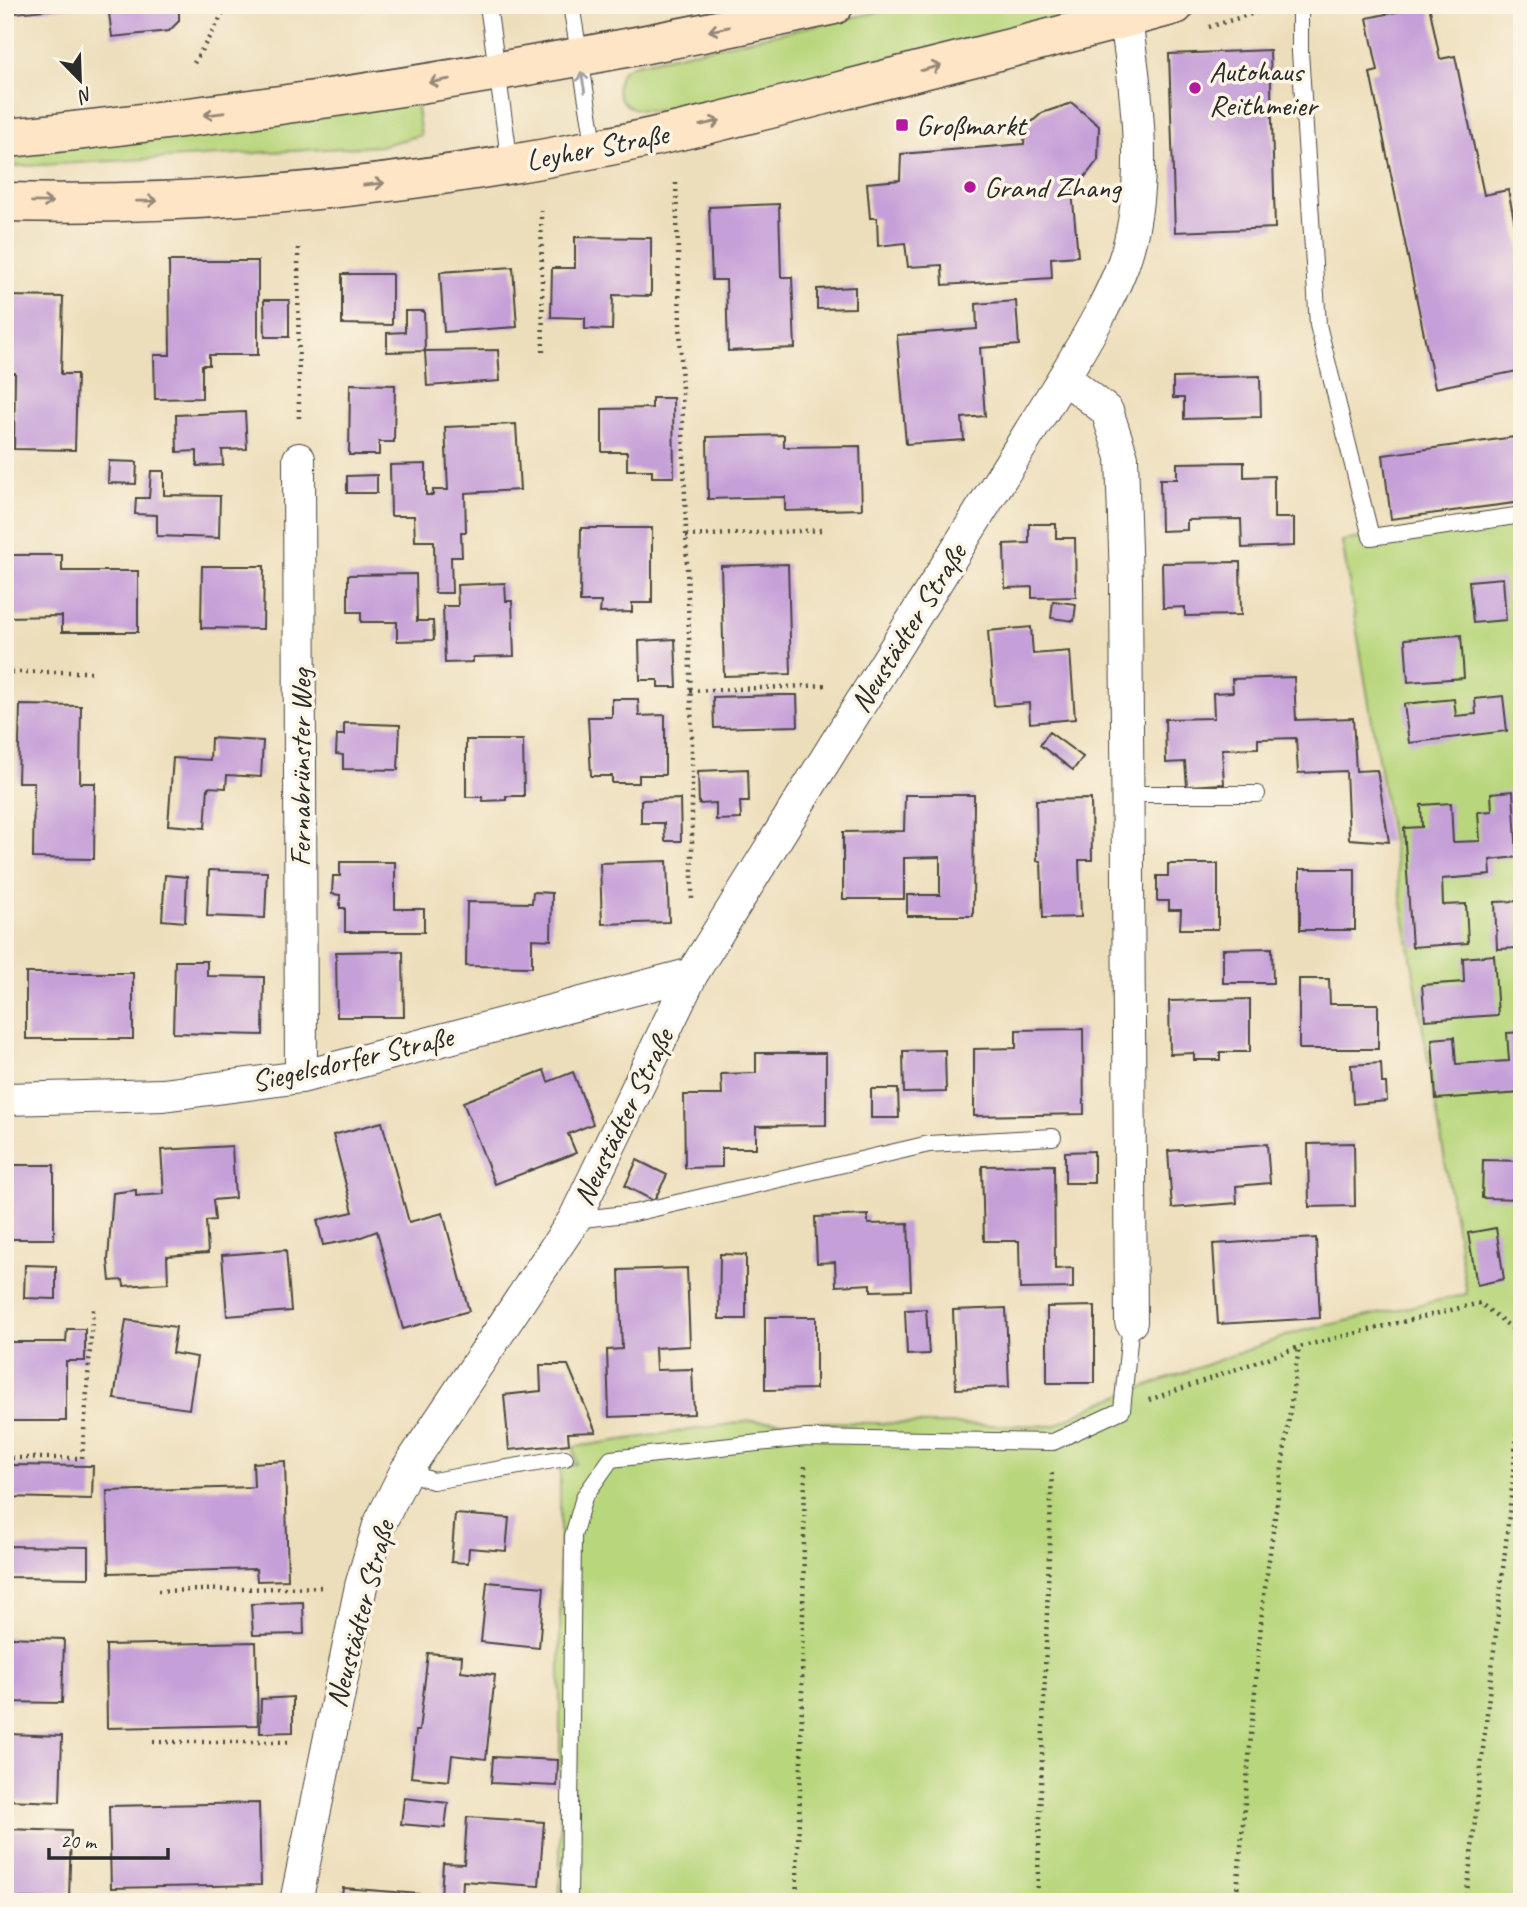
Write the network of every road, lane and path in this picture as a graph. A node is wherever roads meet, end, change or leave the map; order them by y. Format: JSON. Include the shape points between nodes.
{"nodes":[{"id":1,"x":228,"y":5,"type":"edge"},
{"id":2,"x":488,"y":5,"type":"edge"},
{"id":3,"x":571,"y":5,"type":"edge"},
{"id":4,"x":834,"y":5,"type":"edge"},
{"id":5,"x":1175,"y":5,"type":"edge"},
{"id":6,"x":1280,"y":5,"type":"edge"},
{"id":7,"x":1300,"y":5,"type":"edge"},
{"id":8,"x":1125,"y":12,"type":"edge"},
{"id":9,"x":1207,"y":27,"type":"dead end"},
{"id":10,"x":579,"y":56,"type":"junction"},
{"id":11,"x":194,"y":63,"type":"dead end"},
{"id":12,"x":496,"y":71,"type":"junction"},
{"id":13,"x":5,"y":138,"type":"edge"},
{"id":14,"x":595,"y":149,"type":"junction"},
{"id":15,"x":510,"y":164,"type":"junction"},
{"id":16,"x":676,"y":183,"type":"dead end"},
{"id":17,"x":5,"y":202,"type":"edge"},
{"id":18,"x":541,"y":211,"type":"dead end"},
{"id":19,"x":298,"y":248,"type":"dead end"},
{"id":20,"x":543,"y":353,"type":"dead end"},
{"id":21,"x":1064,"y":377,"type":"junction"},
{"id":22,"x":299,"y":459,"type":"joint"},
{"id":23,"x":1522,"y":515,"type":"edge"},
{"id":24,"x":823,"y":530,"type":"dead end"},
{"id":25,"x":686,"y":536,"type":"junction"},
{"id":26,"x":92,"y":671,"type":"dead end"},
{"id":27,"x":5,"y":672,"type":"edge"},
{"id":28,"x":690,"y":691,"type":"junction"},
{"id":29,"x":863,"y":700,"type":"junction"},
{"id":30,"x":1127,"y":794,"type":"junction"},
{"id":31,"x":1257,"y":794,"type":"dead end"},
{"id":32,"x":692,"y":905,"type":"dead end"},
{"id":33,"x":692,"y":974,"type":"junction"},
{"id":34,"x":301,"y":1077,"type":"junction"},
{"id":35,"x":5,"y":1099,"type":"edge"},
{"id":36,"x":1053,"y":1138,"type":"dead end"},
{"id":37,"x":574,"y":1220,"type":"junction"},
{"id":38,"x":93,"y":1309,"type":"dead end"},
{"id":39,"x":1131,"y":1322,"type":"joint"},
{"id":40,"x":1522,"y":1336,"type":"edge"},
{"id":41,"x":1298,"y":1347,"type":"junction"},
{"id":42,"x":1522,"y":1375,"type":"edge"},
{"id":43,"x":1122,"y":1410,"type":"junction"},
{"id":44,"x":805,"y":1438,"type":"junction"},
{"id":45,"x":1053,"y":1442,"type":"junction"},
{"id":46,"x":5,"y":1458,"type":"edge"},
{"id":47,"x":565,"y":1458,"type":"dead end"},
{"id":48,"x":406,"y":1471,"type":"junction"},
{"id":49,"x":361,"y":1587,"type":"junction"},
{"id":50,"x":158,"y":1591,"type":"dead end"},
{"id":51,"x":153,"y":1742,"type":"dead end"},
{"id":52,"x":327,"y":1742,"type":"junction"},
{"id":53,"x":296,"y":1902,"type":"edge"},
{"id":54,"x":569,"y":1902,"type":"edge"},
{"id":55,"x":796,"y":1902,"type":"edge"},
{"id":56,"x":1037,"y":1902,"type":"edge"},
{"id":57,"x":1236,"y":1902,"type":"edge"},
{"id":58,"x":1466,"y":1902,"type":"edge"}],
"edges":[{"from":1,"to":11,"type":"path"},
{"from":2,"to":12,"type":"lane"},
{"from":3,"to":10,"type":"lane"},
{"from":4,"to":10,"type":"main road","one_way":true},
{"from":5,"to":8,"type":"main road","name":"Leyher Straße"},
{"from":6,"to":9,"type":"path"},
{"from":7,"to":23,"type":"lane","via":[[1318,325],[1371,537]]},
{"from":14,"to":8,"type":"main road","name":"Leyher Straße","one_way":true,"via":[[755,113]]},
{"from":8,"to":21,"type":"street","name":"Neustädter Straße","via":[[1139,131],[1135,213],[1123,262]]},
{"from":10,"to":12,"type":"main road"},
{"from":14,"to":10,"type":"lane","one_way":true},
{"from":12,"to":13,"type":"main road","one_way":true,"via":[[195,117]]},
{"from":12,"to":15,"type":"lane"},
{"from":14,"to":15,"type":"main road","name":"Leyher Straße"},
{"from":17,"to":15,"type":"main road","name":"Leyher Straße","one_way":true,"via":[[236,198],[415,180]]},
{"from":16,"to":25,"type":"path"},
{"from":18,"to":20,"type":"path"},
{"from":19,"to":22,"type":"path"},
{"from":21,"to":29,"type":"street","name":"Neustädter Straße"},
{"from":21,"to":30,"type":"street","via":[[1107,411],[1122,457]]},
{"from":22,"to":34,"type":"street","name":"Fernabrünster Weg"},
{"from":24,"to":25,"type":"path"},
{"from":25,"to":28,"type":"path"},
{"from":26,"to":27,"type":"path"},
{"from":28,"to":29,"type":"path","via":[[830,685]]},
{"from":28,"to":32,"type":"path"},
{"from":29,"to":33,"type":"street","name":"Neustädter Straße"},
{"from":30,"to":31,"type":"lane"},
{"from":30,"to":39,"type":"street"},
{"from":33,"to":34,"type":"street","name":"Siegelsdorfer Straße"},
{"from":33,"to":37,"type":"street","name":"Neustädter Straße"},
{"from":34,"to":35,"type":"street","name":"Siegelsdorfer Straße","via":[[163,1095]]},
{"from":36,"to":37,"type":"lane","via":[[929,1144],[634,1213]]},
{"from":37,"to":48,"type":"street","name":"Neustädter Straße"},
{"from":38,"to":46,"type":"path","via":[[82,1458]]},
{"from":39,"to":43,"type":"lane"},
{"from":40,"to":41,"type":"path","via":[[1480,1303]]},
{"from":41,"to":43,"type":"path"},
{"from":41,"to":57,"type":"path","via":[[1263,1602]]},
{"from":42,"to":58,"type":"path"},
{"from":43,"to":45,"type":"lane"},
{"from":44,"to":45,"type":"lane"},
{"from":44,"to":54,"type":"lane","via":[[611,1459],[584,1497],[573,1536]]},
{"from":44,"to":55,"type":"path"},
{"from":45,"to":56,"type":"path"},
{"from":47,"to":48,"type":"lane","via":[[433,1481]]},
{"from":48,"to":49,"type":"street","name":"Neustädter Straße","via":[[379,1525]]},
{"from":49,"to":50,"type":"path"},
{"from":49,"to":52,"type":"street","name":"Neustädter Straße"},
{"from":51,"to":52,"type":"path"},
{"from":52,"to":53,"type":"street","name":"Neustädter Straße"}]}
